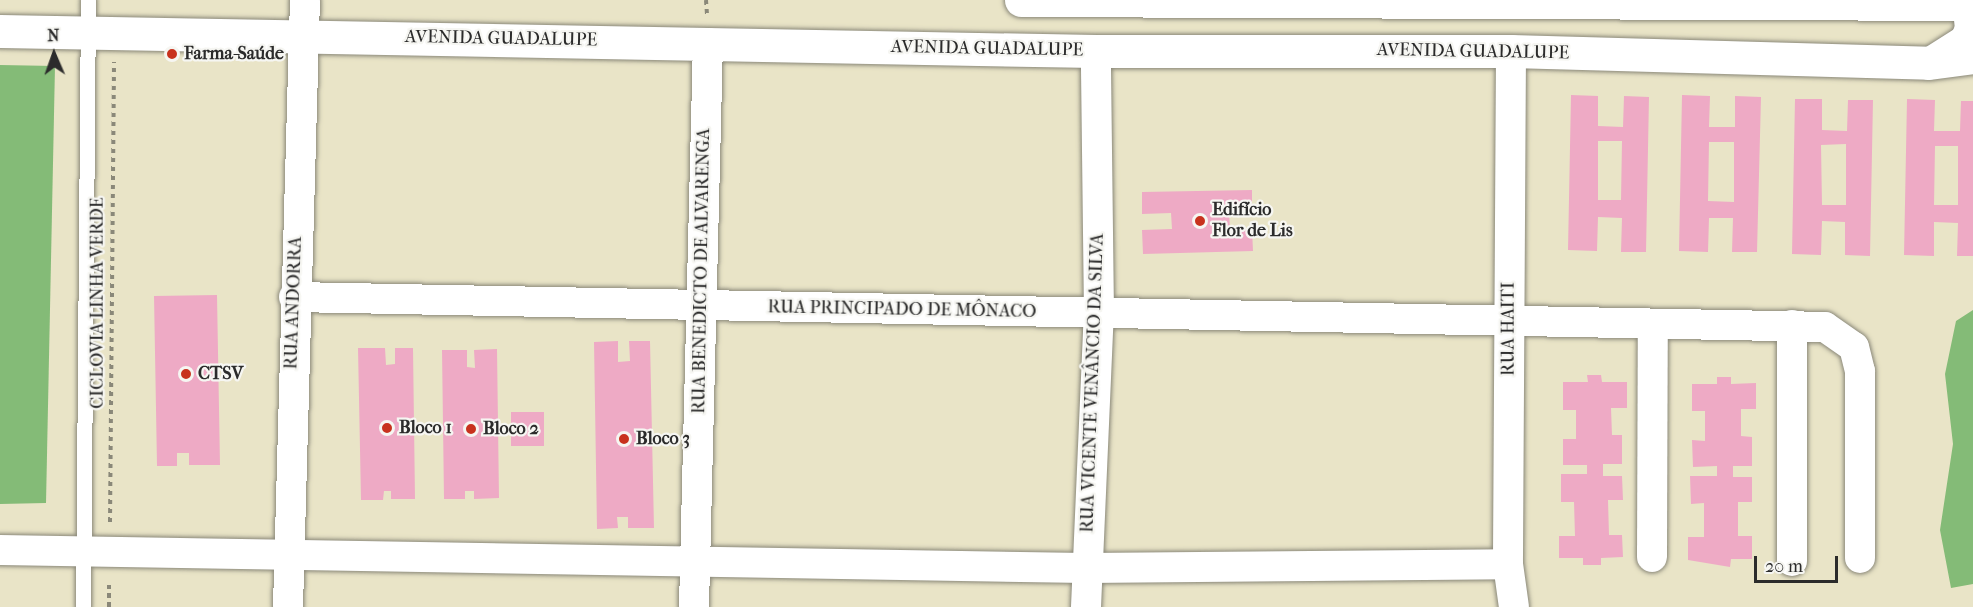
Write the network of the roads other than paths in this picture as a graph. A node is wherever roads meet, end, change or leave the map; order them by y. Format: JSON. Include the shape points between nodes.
{"nodes":[{"id":1,"x":88,"y":0,"type":"edge"},
{"id":2,"x":305,"y":0,"type":"edge"},
{"id":3,"x":1021,"y":0,"type":"edge"},
{"id":4,"x":1104,"y":1,"type":"edge"},
{"id":5,"x":1521,"y":2,"type":"edge"},
{"id":6,"x":1970,"y":3,"type":"edge"},
{"id":7,"x":0,"y":31,"type":"edge"},
{"id":8,"x":101,"y":33,"type":"junction"},
{"id":9,"x":303,"y":35,"type":"junction"},
{"id":10,"x":708,"y":44,"type":"junction"},
{"id":11,"x":1096,"y":51,"type":"junction"},
{"id":12,"x":1511,"y":51,"type":"junction"},
{"id":13,"x":1973,"y":57,"type":"edge"},
{"id":14,"x":1929,"y":63,"type":"junction"},
{"id":15,"x":294,"y":297,"type":"junction"},
{"id":16,"x":699,"y":306,"type":"junction"},
{"id":17,"x":1099,"y":314,"type":"junction"},
{"id":18,"x":1509,"y":323,"type":"junction"},
{"id":19,"x":1653,"y":325,"type":"junction"},
{"id":20,"x":1792,"y":325,"type":"junction"},
{"id":21,"x":0,"y":550,"type":"edge"},
{"id":22,"x":97,"y":551,"type":"junction"},
{"id":23,"x":288,"y":552,"type":"junction"},
{"id":24,"x":1652,"y":557,"type":"dead end"},
{"id":25,"x":1860,"y":558,"type":"dead end"},
{"id":26,"x":696,"y":559,"type":"junction"},
{"id":27,"x":1792,"y":561,"type":"dead end"},
{"id":28,"x":1508,"y":564,"type":"junction"},
{"id":29,"x":1086,"y":568,"type":"junction"},
{"id":30,"x":83,"y":607,"type":"edge"},
{"id":31,"x":288,"y":607,"type":"edge"},
{"id":32,"x":694,"y":607,"type":"edge"},
{"id":33,"x":1086,"y":607,"type":"edge"},
{"id":34,"x":1514,"y":607,"type":"edge"}],
"edges":[{"from":1,"to":8,"type":"lane"},
{"from":2,"to":9,"type":"street","name":"RUA ANDORRA"},
{"from":3,"to":4,"type":"street"},
{"from":4,"to":5,"type":"street"},
{"from":5,"to":6,"type":"street"},
{"from":6,"to":14,"type":"street","via":[[1965,40]]},
{"from":7,"to":8,"type":"street","name":"AVENIDA GUADALUPE"},
{"from":8,"to":9,"type":"street","name":"AVENIDA GUADALUPE"},
{"from":8,"to":22,"type":"lane"},
{"from":9,"to":10,"type":"street","name":"AVENIDA GUADALUPE"},
{"from":9,"to":15,"type":"street","name":"RUA ANDORRA"},
{"from":10,"to":11,"type":"street","name":"AVENIDA GUADALUPE"},
{"from":10,"to":16,"type":"street","name":"RUA BENEDICTO DE ALVARENGA"},
{"from":11,"to":12,"type":"street","name":"AVENIDA GUADALUPE"},
{"from":11,"to":17,"type":"street","name":"RUA VICENTE VENÂNCIO DA SILVA"},
{"from":12,"to":14,"type":"street","name":"AVENIDA GUADALUPE"},
{"from":12,"to":18,"type":"street","name":"RUA HAITI"},
{"from":13,"to":14,"type":"street","name":"AVENIDA GUADALUPE"},
{"from":15,"to":16,"type":"street","name":"RUA PRINCIPADO DE MÔNACO"},
{"from":15,"to":23,"type":"street","name":"RUA ANDORRA"},
{"from":16,"to":17,"type":"street","name":"RUA PRINCIPADO DE MÔNACO"},
{"from":16,"to":26,"type":"street","name":"RUA BENEDICTO DE ALVARENGA"},
{"from":17,"to":18,"type":"street","name":"RUA PRINCIPADO DE MÔNACO"},
{"from":17,"to":29,"type":"street","name":"RUA VICENTE VENÂNCIO DA SILVA"},
{"from":18,"to":19,"type":"street","name":"RUA PRINCIPADO DE MÔNACO"},
{"from":18,"to":28,"type":"street","name":"RUA HAITI"},
{"from":19,"to":20,"type":"street","name":"RUA PRINCIPADO DE MÔNACO"},
{"from":19,"to":24,"type":"street"},
{"from":20,"to":25,"type":"street","name":"RUA PRINCIPADO DE MÔNACO","via":[[1825,327],[1854,347],[1860,371]]},
{"from":20,"to":27,"type":"street"},
{"from":21,"to":22,"type":"street"},
{"from":22,"to":23,"type":"street"},
{"from":22,"to":30,"type":"lane"},
{"from":23,"to":26,"type":"street"},
{"from":23,"to":31,"type":"street","name":"RUA ANDORRA"},
{"from":26,"to":29,"type":"street"},
{"from":26,"to":32,"type":"street","name":"RUA BENEDICTO DE ALVARENGA"},
{"from":28,"to":29,"type":"street"},
{"from":28,"to":34,"type":"street","name":"RUA HAITI"},
{"from":29,"to":33,"type":"street","name":"RUA VICENTE VENÂNCIO DA SILVA"}]}
